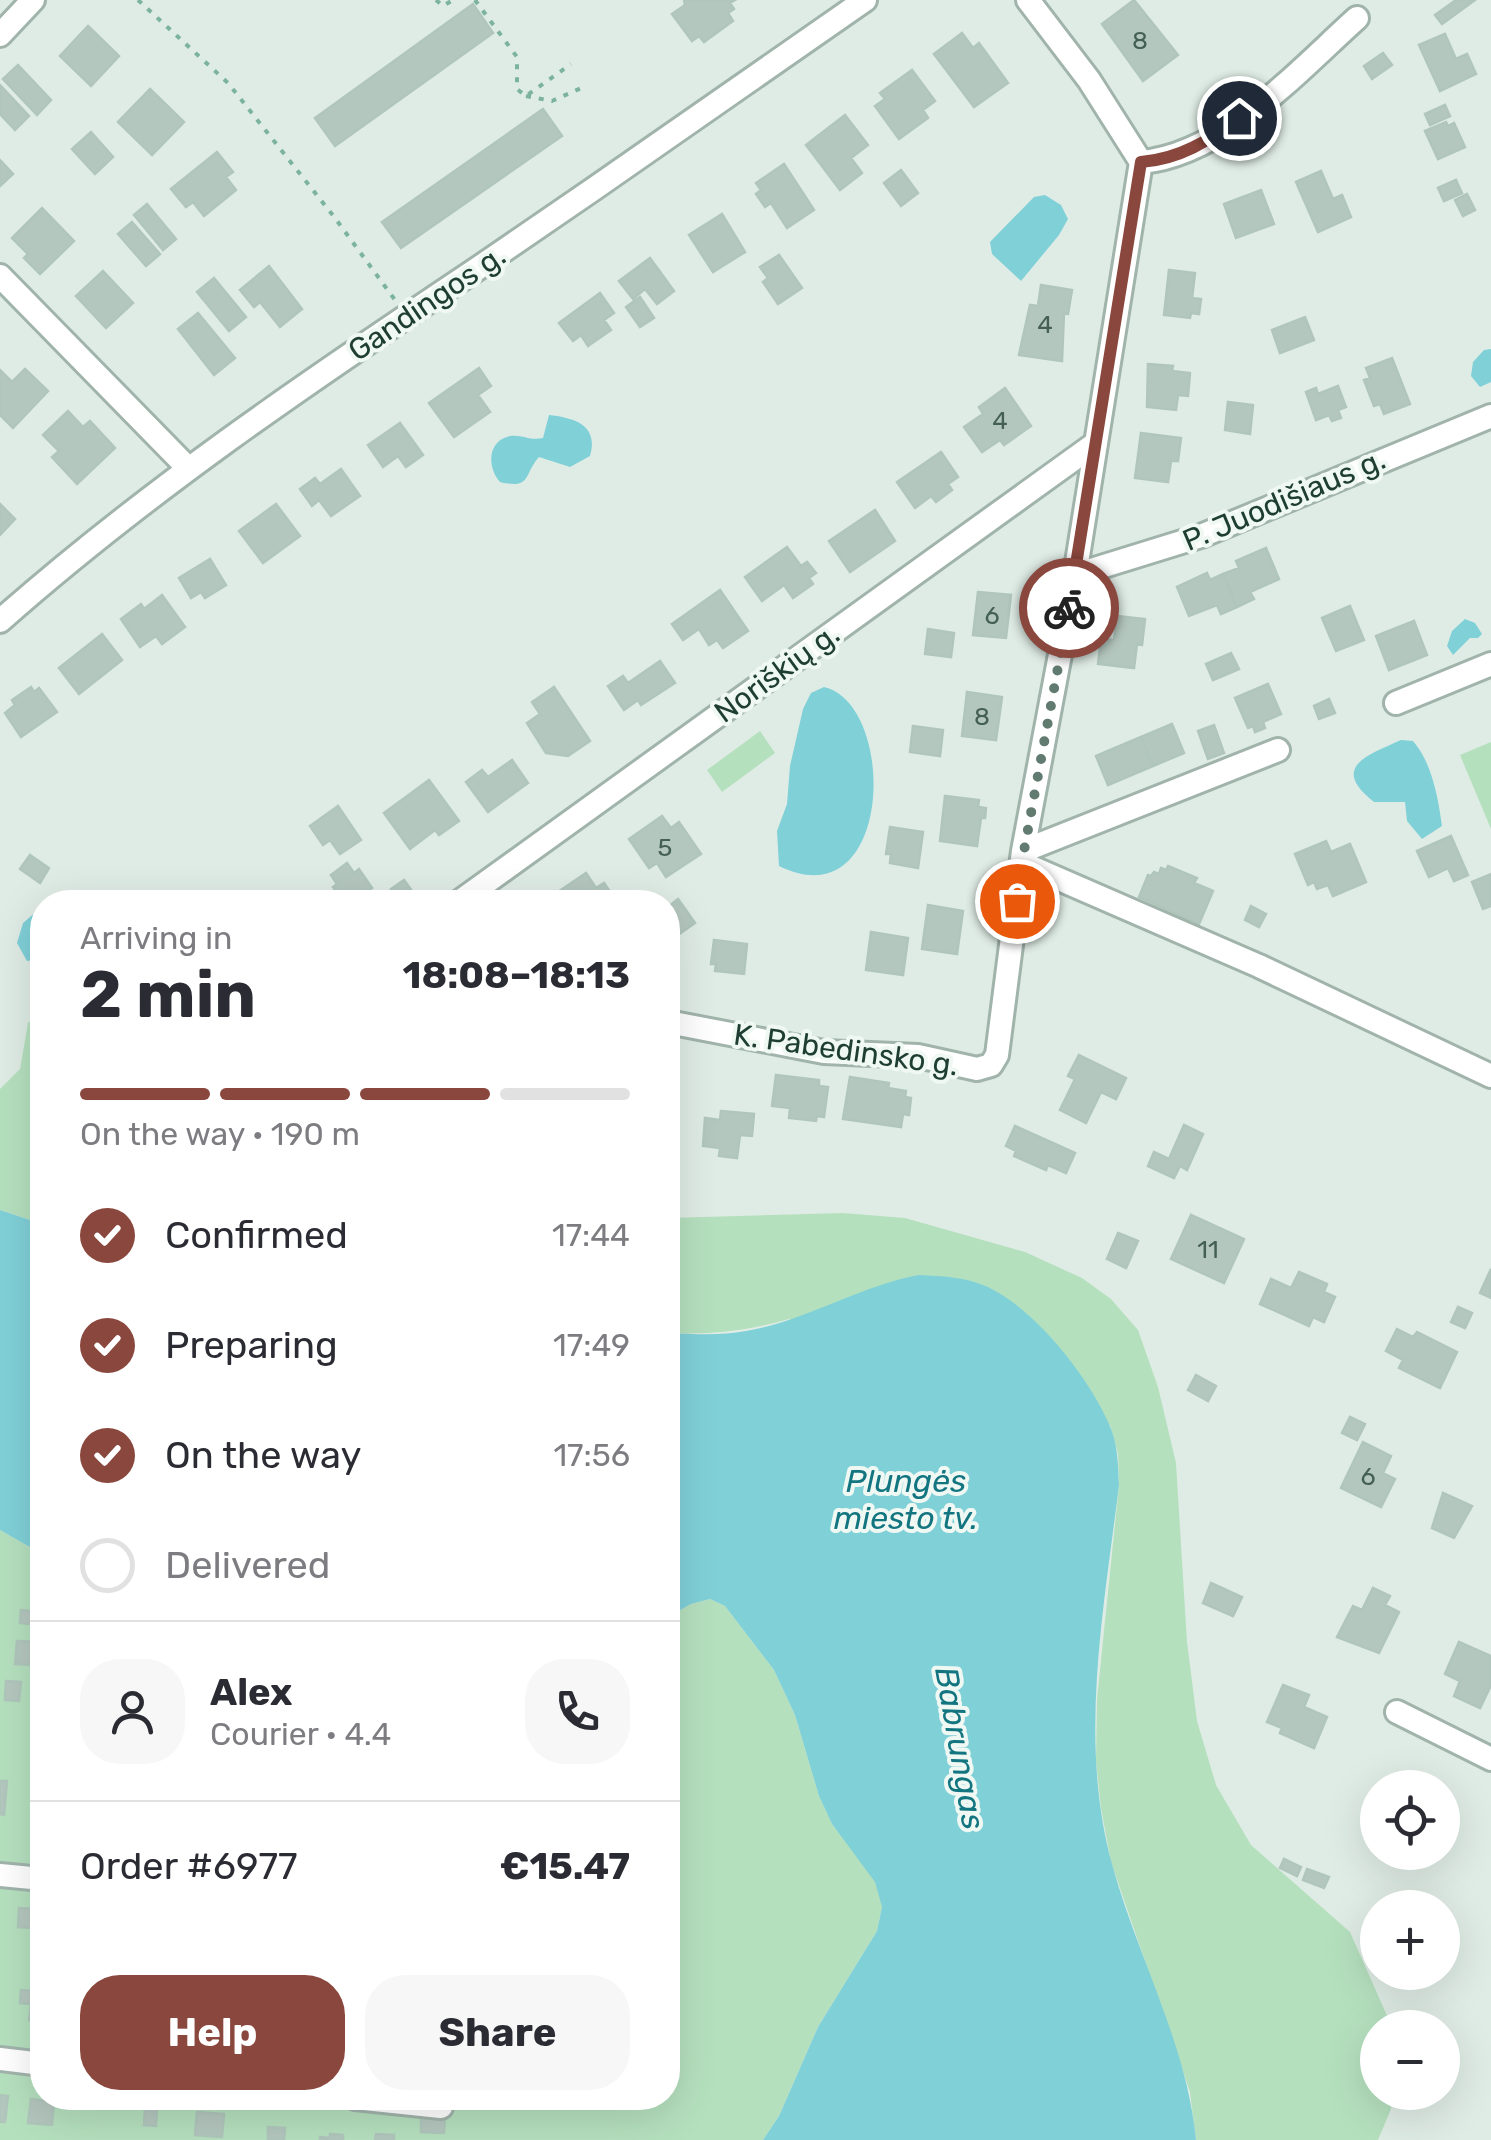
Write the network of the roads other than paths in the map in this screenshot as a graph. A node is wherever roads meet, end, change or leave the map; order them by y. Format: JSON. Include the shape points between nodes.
{"nodes":[{"id":1,"x":33,"y":0,"type":"edge"},
{"id":2,"x":864,"y":0,"type":"edge"},
{"id":3,"x":1028,"y":0,"type":"edge"},
{"id":4,"x":1357,"y":18,"type":"dead end"},
{"id":5,"x":0,"y":35,"type":"edge"},
{"id":6,"x":1141,"y":162,"type":"junction"},
{"id":7,"x":0,"y":276,"type":"edge"},
{"id":8,"x":1491,"y":416,"type":"edge"},
{"id":9,"x":1096,"y":443,"type":"junction"},
{"id":10,"x":187,"y":467,"type":"junction"},
{"id":11,"x":1075,"y":576,"type":"junction"},
{"id":12,"x":0,"y":620,"type":"edge"},
{"id":13,"x":1491,"y":664,"type":"edge"},
{"id":14,"x":1396,"y":703,"type":"dead end"},
{"id":15,"x":1278,"y":750,"type":"dead end"},
{"id":16,"x":1023,"y":857,"type":"junction"},
{"id":17,"x":475,"y":890,"type":"edge"},
{"id":18,"x":680,"y":1024,"type":"edge"},
{"id":19,"x":1491,"y":1076,"type":"edge"},
{"id":20,"x":1396,"y":1712,"type":"dead end"},
{"id":21,"x":1491,"y":1759,"type":"edge"},
{"id":22,"x":0,"y":1875,"type":"edge"},
{"id":23,"x":30,"y":1878,"type":"edge"},
{"id":24,"x":0,"y":2059,"type":"edge"},
{"id":25,"x":30,"y":2063,"type":"edge"}],
"edges":[{"from":1,"to":5,"type":"street"},
{"from":2,"to":10,"type":"street","name":"Gandingos g."},
{"from":3,"to":6,"type":"street"},
{"from":4,"to":6,"type":"street","via":[[1208,142],[1166,160]]},
{"from":6,"to":9,"type":"street","name":"K. Pabedinsko g."},
{"from":7,"to":10,"type":"street"},
{"from":8,"to":11,"type":"street","name":"P. Juodišiaus g.","via":[[1201,536]]},
{"from":9,"to":11,"type":"street","name":"K. Pabedinsko g."},
{"from":9,"to":17,"type":"street","name":"Noriškių g."},
{"from":10,"to":12,"type":"street","name":"Gandingos g."},
{"from":11,"to":16,"type":"street","name":"K. Pabedinsko g."},
{"from":13,"to":14,"type":"street"},
{"from":15,"to":16,"type":"street"},
{"from":16,"to":18,"type":"street","name":"K. Pabedinsko g.","via":[[998,1054],[991,1065],[976,1069],[918,1056],[824,1052]]},
{"from":16,"to":19,"type":"street"},
{"from":20,"to":21,"type":"street"},
{"from":22,"to":23,"type":"street"},
{"from":24,"to":25,"type":"street"}]}
